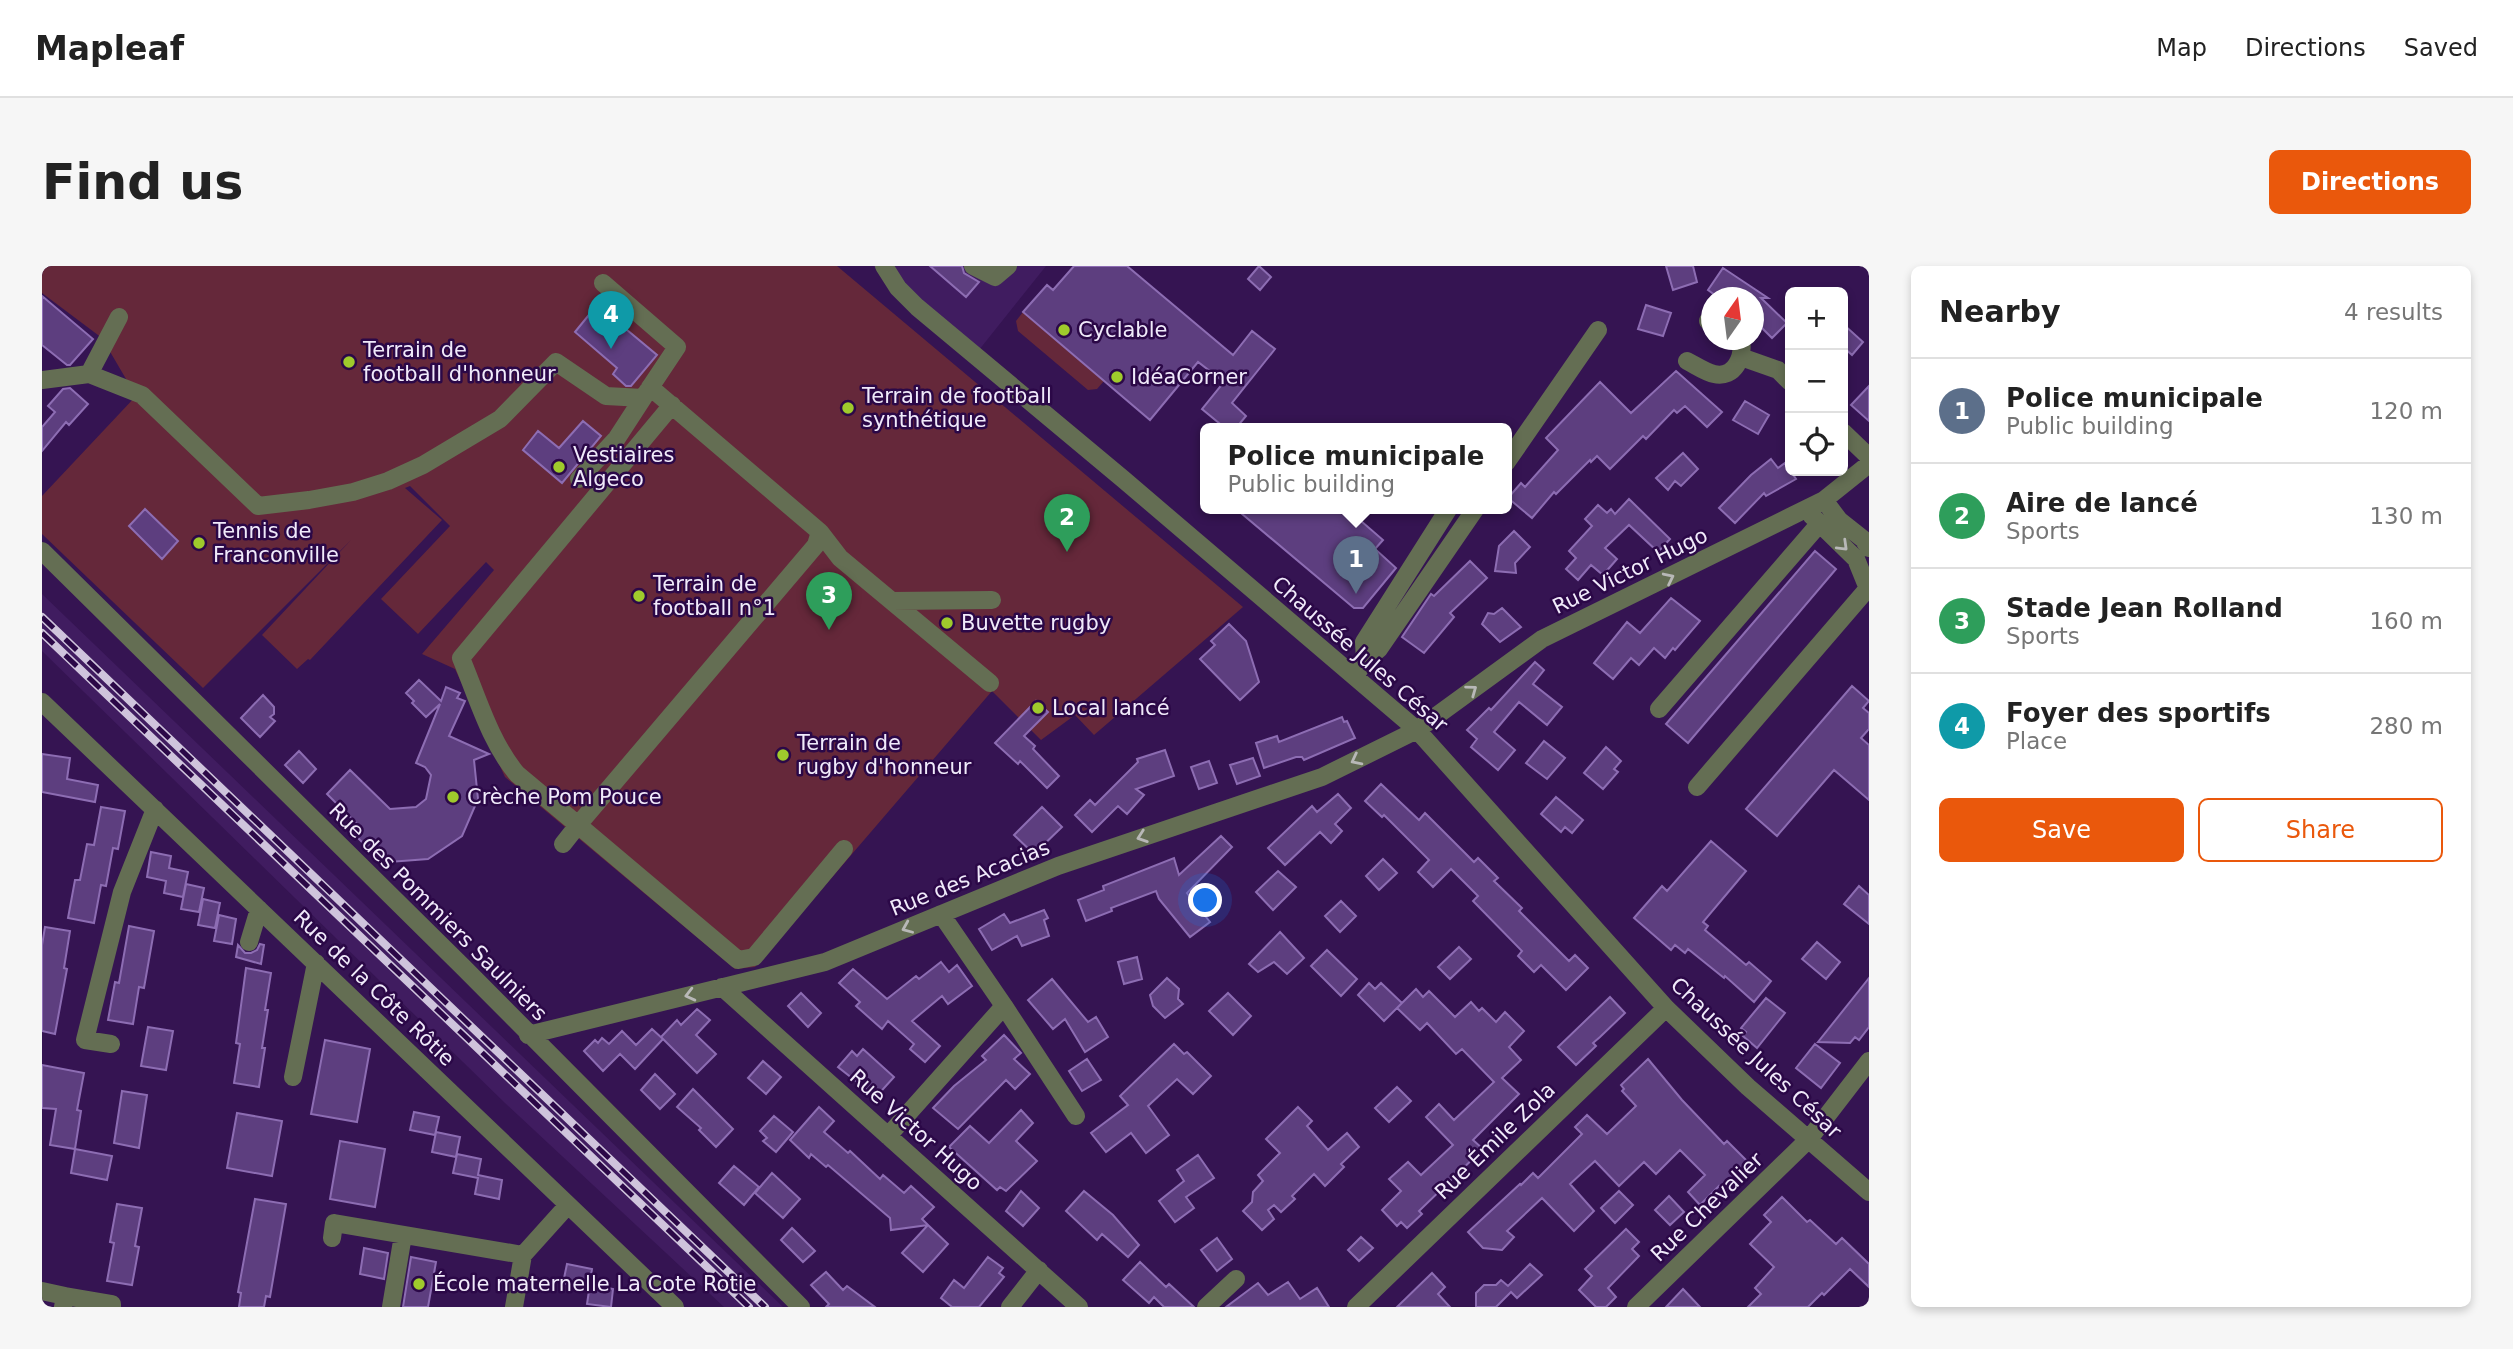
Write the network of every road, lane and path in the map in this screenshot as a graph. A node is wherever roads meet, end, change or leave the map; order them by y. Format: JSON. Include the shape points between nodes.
{"nodes":[{"id":1,"x":884,"y":266,"type":"edge"},
{"id":2,"x":973,"y":266,"type":"edge"},
{"id":3,"x":1009,"y":266,"type":"edge"},
{"id":4,"x":603,"y":283,"type":"dead end"},
{"id":5,"x":119,"y":317,"type":"dead end"},
{"id":6,"x":1598,"y":330,"type":"dead end"},
{"id":7,"x":1741,"y":350,"type":"edge"},
{"id":8,"x":1744,"y":350,"type":"edge"},
{"id":9,"x":1687,"y":361,"type":"dead end"},
{"id":10,"x":89,"y":374,"type":"junction"},
{"id":11,"x":1785,"y":377,"type":"edge"},
{"id":12,"x":42,"y":380,"type":"edge"},
{"id":13,"x":647,"y":393,"type":"junction"},
{"id":14,"x":671,"y":405,"type":"junction"},
{"id":15,"x":1848,"y":437,"type":"edge"},
{"id":16,"x":1512,"y":456,"type":"edge"},
{"id":17,"x":1869,"y":457,"type":"edge"},
{"id":18,"x":1869,"y":464,"type":"edge"},
{"id":19,"x":579,"y":479,"type":"dead end"},
{"id":20,"x":1824,"y":500,"type":"junction"},
{"id":21,"x":1806,"y":510,"type":"junction"},
{"id":22,"x":1445,"y":514,"type":"edge"},
{"id":23,"x":1472,"y":514,"type":"edge"},
{"id":24,"x":1820,"y":523,"type":"junction"},
{"id":25,"x":820,"y":532,"type":"junction"},
{"id":26,"x":1869,"y":548,"type":"edge"},
{"id":27,"x":42,"y":551,"type":"edge"},
{"id":28,"x":1868,"y":589,"type":"edge"},
{"id":29,"x":992,"y":600,"type":"dead end"},
{"id":30,"x":892,"y":601,"type":"junction"},
{"id":31,"x":1360,"y":668,"type":"junction"},
{"id":32,"x":990,"y":683,"type":"dead end"},
{"id":33,"x":42,"y":702,"type":"edge"},
{"id":34,"x":1659,"y":709,"type":"dead end"},
{"id":35,"x":1417,"y":730,"type":"junction"},
{"id":36,"x":1697,"y":787,"type":"dead end"},
{"id":37,"x":155,"y":809,"type":"junction"},
{"id":38,"x":578,"y":825,"type":"junction"},
{"id":39,"x":563,"y":844,"type":"dead end"},
{"id":40,"x":844,"y":849,"type":"dead end"},
{"id":41,"x":259,"y":909,"type":"junction"},
{"id":42,"x":942,"y":914,"type":"junction"},
{"id":43,"x":249,"y":942,"type":"dead end"},
{"id":44,"x":316,"y":963,"type":"junction"},
{"id":45,"x":722,"y":988,"type":"junction"},
{"id":46,"x":1004,"y":1006,"type":"junction"},
{"id":47,"x":1666,"y":1008,"type":"junction"},
{"id":48,"x":528,"y":1035,"type":"junction"},
{"id":49,"x":111,"y":1044,"type":"dead end"},
{"id":50,"x":1869,"y":1061,"type":"edge"},
{"id":51,"x":293,"y":1077,"type":"dead end"},
{"id":52,"x":1076,"y":1116,"type":"dead end"},
{"id":53,"x":888,"y":1136,"type":"junction"},
{"id":54,"x":1809,"y":1139,"type":"junction"},
{"id":55,"x":1869,"y":1192,"type":"edge"},
{"id":56,"x":568,"y":1205,"type":"junction"},
{"id":57,"x":403,"y":1235,"type":"junction"},
{"id":58,"x":332,"y":1238,"type":"dead end"},
{"id":59,"x":523,"y":1255,"type":"junction"},
{"id":60,"x":1039,"y":1270,"type":"junction"},
{"id":61,"x":1236,"y":1279,"type":"dead end"},
{"id":62,"x":42,"y":1291,"type":"edge"},
{"id":63,"x":64,"y":1302,"type":"edge"},
{"id":64,"x":112,"y":1307,"type":"edge"},
{"id":65,"x":391,"y":1307,"type":"edge"},
{"id":66,"x":514,"y":1307,"type":"edge"},
{"id":67,"x":676,"y":1307,"type":"edge"},
{"id":68,"x":801,"y":1307,"type":"edge"},
{"id":69,"x":1010,"y":1307,"type":"edge"},
{"id":70,"x":1079,"y":1307,"type":"edge"},
{"id":71,"x":1206,"y":1307,"type":"edge"},
{"id":72,"x":1356,"y":1307,"type":"edge"},
{"id":73,"x":1636,"y":1307,"type":"edge"}],
"edges":[{"from":1,"to":31,"type":"street","name":"Chaussée Jules César","via":[[917,307]]},
{"from":2,"to":3,"type":"street","via":[[995,277]]},
{"from":4,"to":13,"type":"street","via":[[677,347]]},
{"from":5,"to":10,"type":"street"},
{"from":6,"to":16,"type":"street"},
{"from":7,"to":9,"type":"street","via":[[1737,366],[1719,375]]},
{"from":8,"to":11,"type":"street"},
{"from":10,"to":12,"type":"street"},
{"from":10,"to":13,"type":"street","via":[[142,395],[258,506],[353,492],[423,465],[500,419],[555,362],[606,396]]},
{"from":13,"to":14,"type":"street"},
{"from":13,"to":19,"type":"street","via":[[617,438]]},
{"from":14,"to":25,"type":"street"},
{"from":14,"to":38,"type":"street","via":[[461,658],[508,764]]},
{"from":15,"to":17,"type":"street"},
{"from":18,"to":20,"type":"street","name":"Rue Victor Hugo"},
{"from":20,"to":21,"type":"street","name":"Rue Victor Hugo"},
{"from":20,"to":26,"type":"street"},
{"from":21,"to":24,"type":"street"},
{"from":35,"to":21,"type":"street","name":"Rue Victor Hugo","one_way":true,"via":[[1542,639]]},
{"from":22,"to":31,"type":"street","via":[[1364,642]]},
{"from":23,"to":31,"type":"street","via":[[1379,649]]},
{"from":24,"to":28,"type":"street","one_way":true,"via":[[1856,559]]},
{"from":24,"to":34,"type":"street"},
{"from":25,"to":30,"type":"street","via":[[840,558]]},
{"from":25,"to":38,"type":"street","via":[[816,545]]},
{"from":27,"to":48,"type":"street","name":"Rue des Pommiers Saulniers"},
{"from":28,"to":36,"type":"street"},
{"from":29,"to":30,"type":"street"},
{"from":30,"to":32,"type":"street"},
{"from":31,"to":35,"type":"street","name":"Chaussée Jules César"},
{"from":33,"to":37,"type":"street","name":"Rue de la Côte Rôtie"},
{"from":35,"to":42,"type":"street","name":"Rue des Acacias","one_way":true,"via":[[1322,777],[1058,866]]},
{"from":35,"to":47,"type":"street","name":"Chaussée Jules César"},
{"from":37,"to":41,"type":"street","name":"Rue de la Côte Rôtie"},
{"from":37,"to":49,"type":"street","via":[[122,892],[85,1040]]},
{"from":38,"to":39,"type":"street"},
{"from":38,"to":40,"type":"street","via":[[738,960],[754,957]]},
{"from":41,"to":43,"type":"street"},
{"from":41,"to":44,"type":"street","name":"Rue de la Côte Rôtie"},
{"from":42,"to":45,"type":"street","name":"Rue des Acacias","one_way":true,"via":[[825,962]]},
{"from":42,"to":46,"type":"street"},
{"from":44,"to":51,"type":"street"},
{"from":44,"to":56,"type":"street","name":"Rue de la Côte Rôtie"},
{"from":45,"to":48,"type":"street","name":"Rue des Acacias","one_way":true},
{"from":45,"to":53,"type":"street","name":"Rue Victor Hugo"},
{"from":46,"to":52,"type":"street"},
{"from":46,"to":53,"type":"street"},
{"from":47,"to":54,"type":"street","name":"Chaussée Jules César"},
{"from":47,"to":72,"type":"street","name":"Rue Émile Zola"},
{"from":48,"to":68,"type":"street","name":"Rue des Pommiers Saulniers"},
{"from":50,"to":54,"type":"street","name":"Rue Chevalier"},
{"from":53,"to":60,"type":"street","name":"Rue Victor Hugo"},
{"from":54,"to":55,"type":"street","name":"Chaussée Jules César"},
{"from":54,"to":73,"type":"street","name":"Rue Chevalier"},
{"from":56,"to":59,"type":"street"},
{"from":56,"to":67,"type":"street","name":"Rue de la Côte Rôtie"},
{"from":57,"to":58,"type":"street","via":[[334,1223]]},
{"from":57,"to":59,"type":"street"},
{"from":57,"to":65,"type":"street"},
{"from":59,"to":66,"type":"street"},
{"from":60,"to":69,"type":"street"},
{"from":60,"to":70,"type":"street","name":"Rue Victor Hugo"},
{"from":61,"to":71,"type":"street"},
{"from":62,"to":63,"type":"street"},
{"from":63,"to":64,"type":"street"}]}
